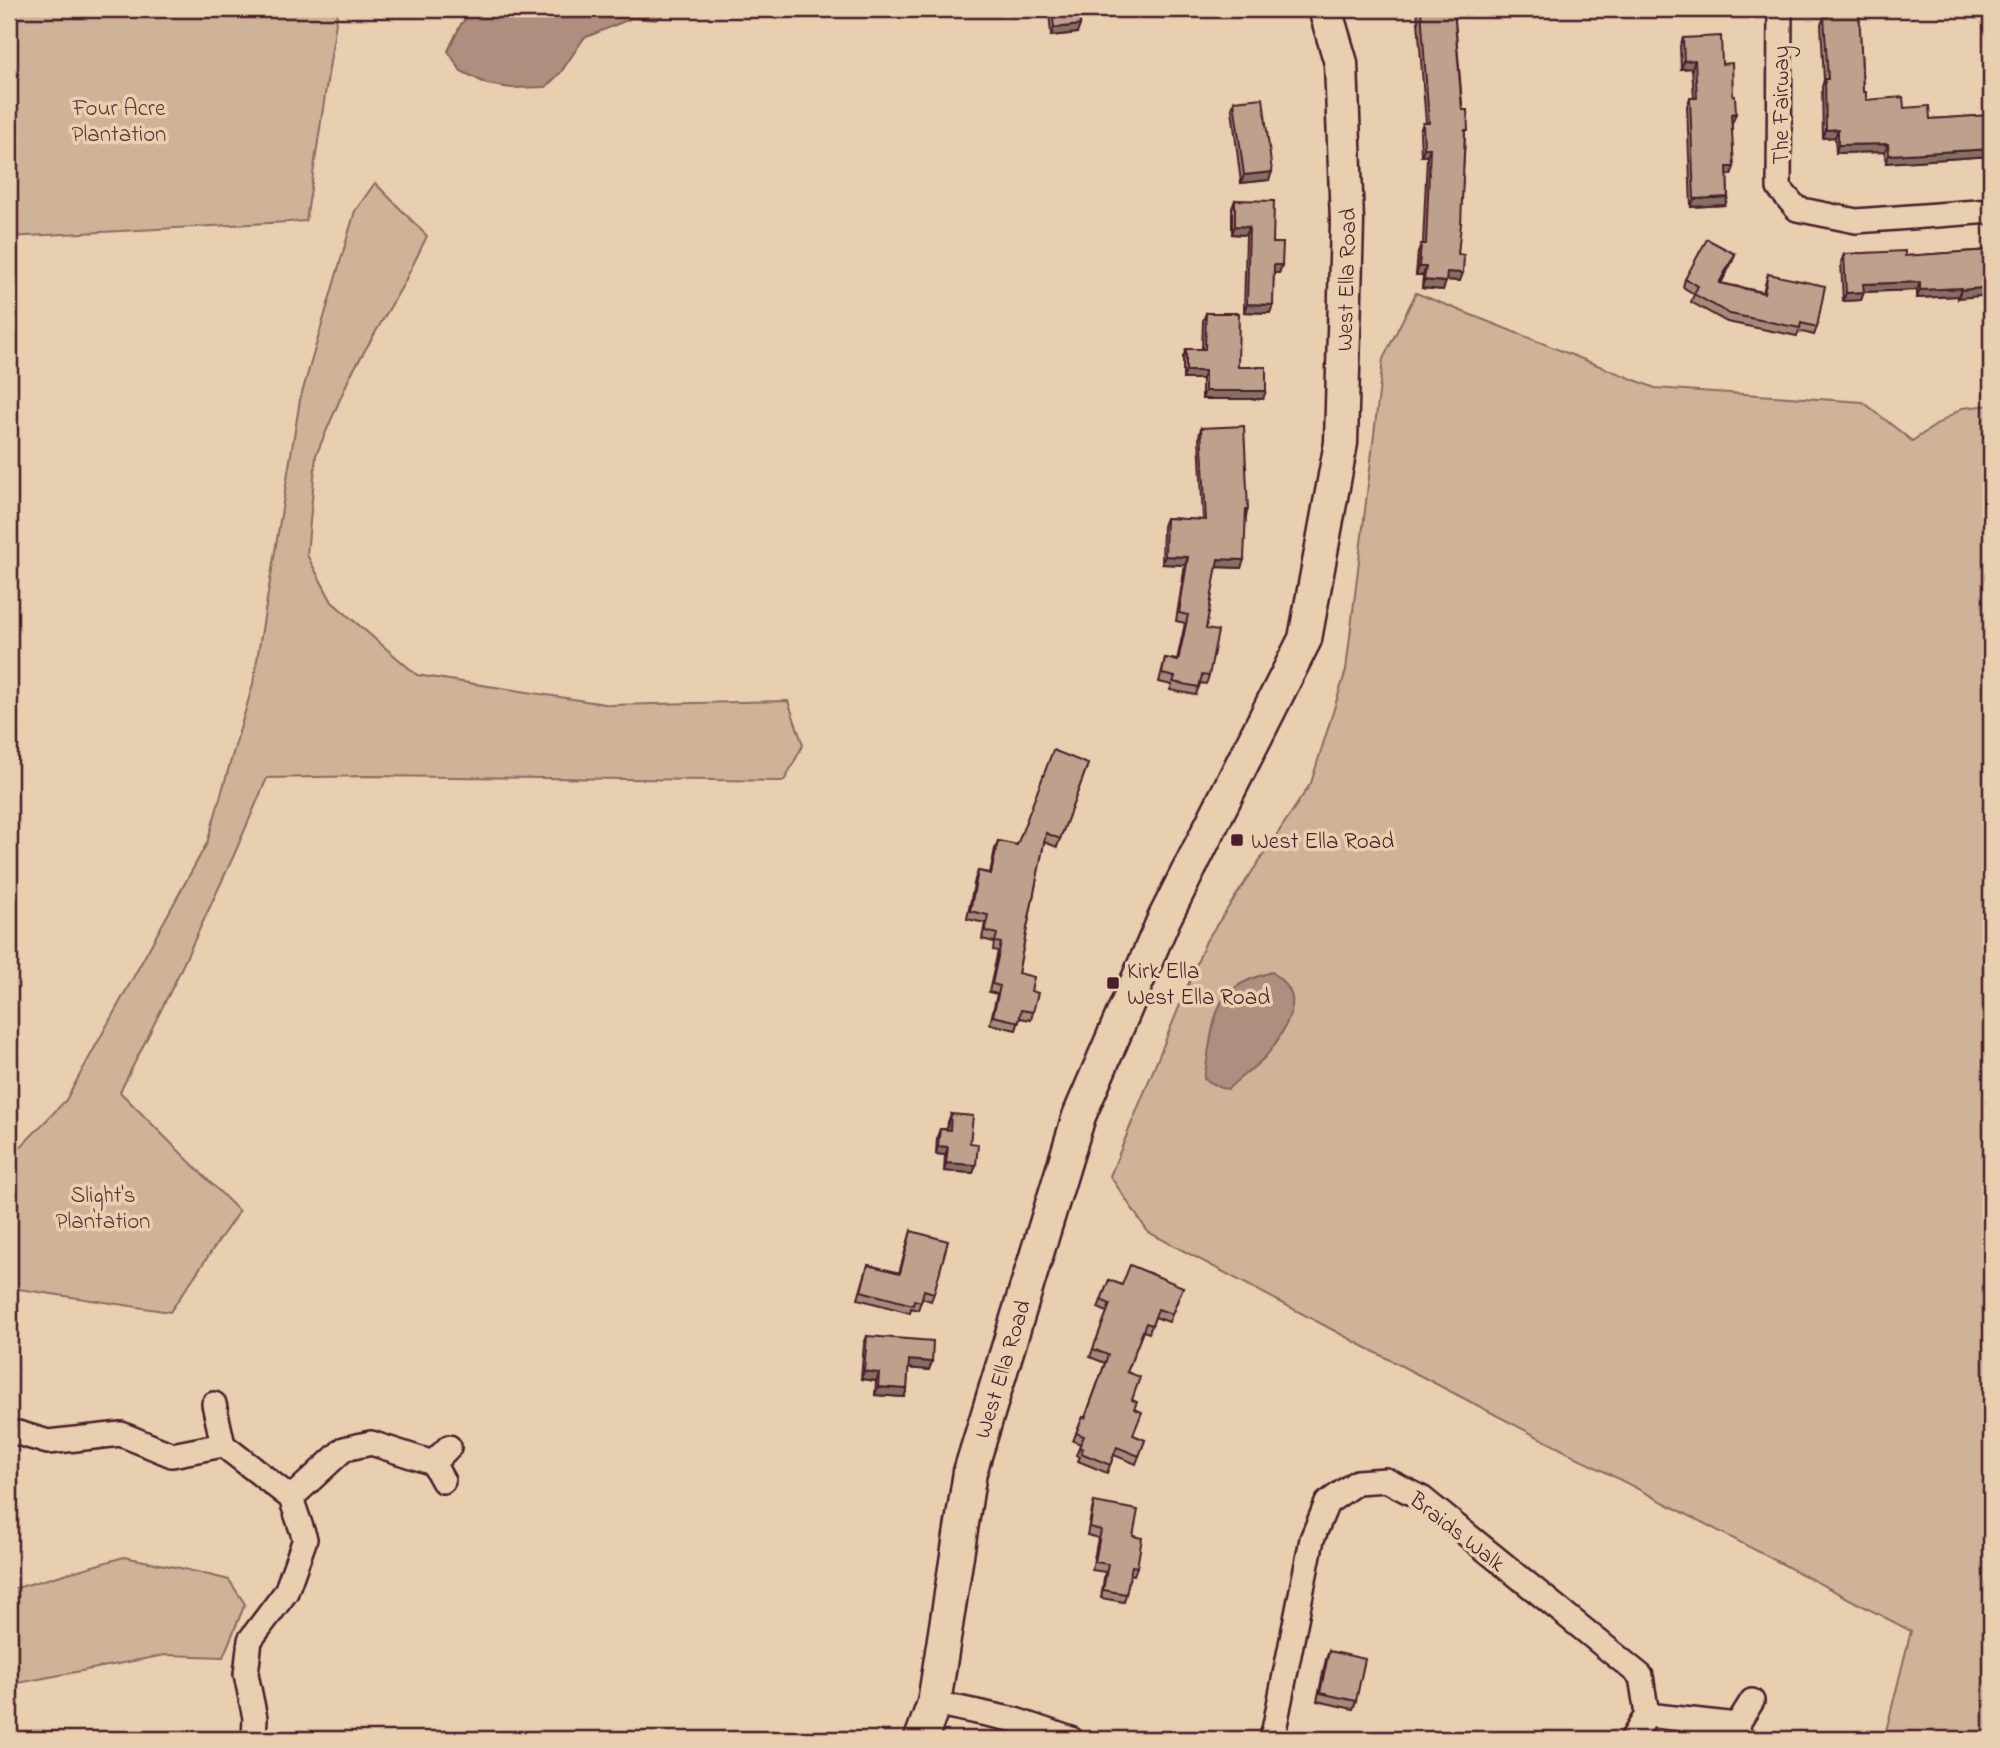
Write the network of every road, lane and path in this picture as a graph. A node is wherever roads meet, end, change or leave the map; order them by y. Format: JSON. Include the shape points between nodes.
{"nodes":[{"id":1,"x":1325,"y":9,"type":"edge"},
{"id":2,"x":1780,"y":9,"type":"edge"},
{"id":3,"x":1991,"y":211,"type":"edge"},
{"id":4,"x":214,"y":1404,"type":"dead end"},
{"id":5,"x":12,"y":1430,"type":"edge"},
{"id":6,"x":223,"y":1445,"type":"junction"},
{"id":7,"x":442,"y":1463,"type":"dead end"},
{"id":8,"x":291,"y":1498,"type":"junction"},
{"id":9,"x":1752,"y":1701,"type":"dead end"},
{"id":10,"x":934,"y":1703,"type":"junction"},
{"id":11,"x":1647,"y":1714,"type":"junction"},
{"id":12,"x":1739,"y":1732,"type":"edge"},
{"id":13,"x":254,"y":1739,"type":"edge"},
{"id":14,"x":920,"y":1739,"type":"edge"},
{"id":15,"x":1071,"y":1739,"type":"edge"},
{"id":16,"x":1270,"y":1739,"type":"edge"},
{"id":17,"x":1632,"y":1739,"type":"edge"}],
"edges":[{"from":1,"to":10,"type":"street","name":"West Ella Road","via":[[1341,63],[1347,209],[1341,443],[1305,639],[1164,919],[1079,1116],[970,1472]]},
{"from":2,"to":3,"type":"street","name":"The Fairway","via":[[1779,188],[1797,209],[1856,221]]},
{"from":4,"to":6,"type":"street"},
{"from":5,"to":6,"type":"street","via":[[48,1442],[121,1434],[172,1455]]},
{"from":6,"to":8,"type":"street"},
{"from":7,"to":8,"type":"street","via":[[371,1443],[344,1448]]},
{"from":8,"to":13,"type":"street","via":[[305,1539],[286,1592],[250,1640],[246,1674],[256,1718]]},
{"from":9,"to":12,"type":"street"},
{"from":10,"to":14,"type":"street","name":"West Ella Road"},
{"from":10,"to":15,"type":"street","via":[[1014,1720]]},
{"from":11,"to":12,"type":"street"},
{"from":11,"to":16,"type":"street","name":"Braids Walk","via":[[1640,1676],[1423,1499],[1387,1480],[1357,1482],[1327,1503],[1312,1539]]},
{"from":11,"to":17,"type":"street"}]}
